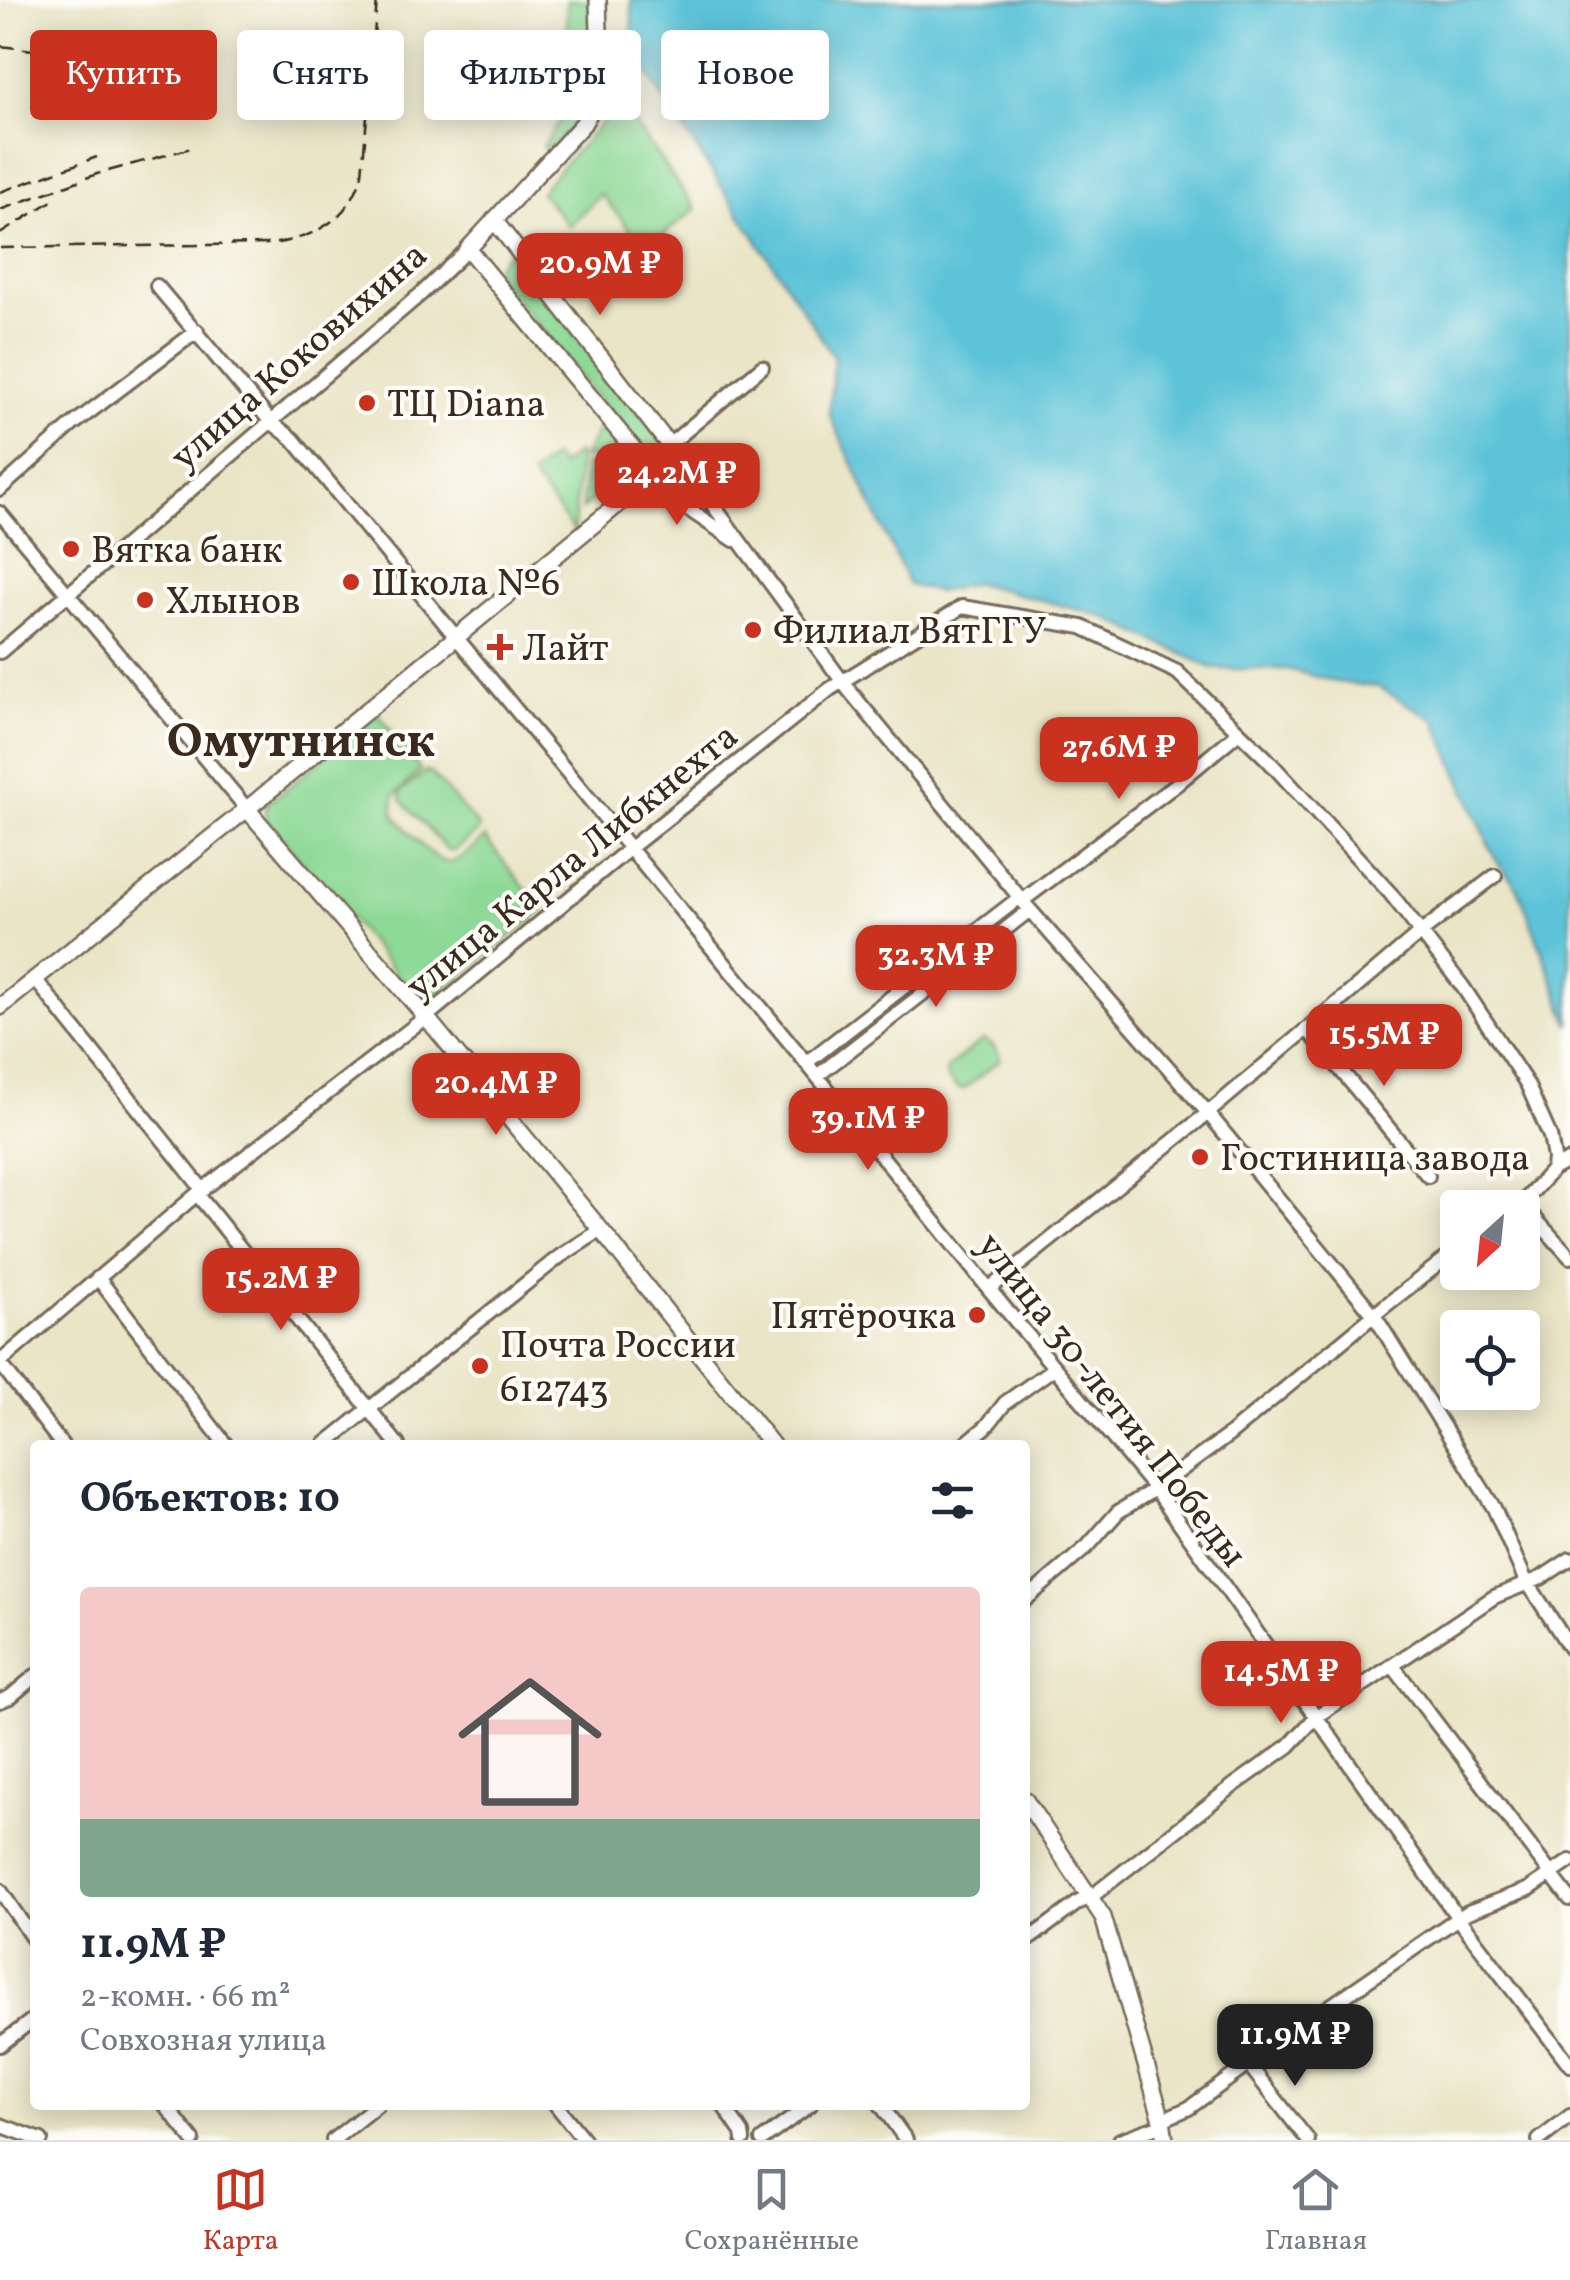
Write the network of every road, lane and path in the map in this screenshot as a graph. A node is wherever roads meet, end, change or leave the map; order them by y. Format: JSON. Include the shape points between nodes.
{"nodes":[{"id":1,"x":598,"y":0,"type":"edge"},
{"id":2,"x":494,"y":220,"type":"junction"},
{"id":3,"x":468,"y":249,"type":"junction"},
{"id":4,"x":157,"y":286,"type":"dead end"},
{"id":5,"x":197,"y":331,"type":"junction"},
{"id":6,"x":762,"y":367,"type":"dead end"},
{"id":7,"x":271,"y":422,"type":"junction"},
{"id":8,"x":669,"y":445,"type":"junction"},
{"id":9,"x":651,"y":470,"type":"junction"},
{"id":10,"x":0,"y":489,"type":"edge"},
{"id":11,"x":0,"y":513,"type":"edge"},
{"id":12,"x":741,"y":544,"type":"junction"},
{"id":13,"x":68,"y":596,"type":"junction"},
{"id":14,"x":456,"y":637,"type":"junction"},
{"id":15,"x":0,"y":652,"type":"edge"},
{"id":16,"x":842,"y":682,"type":"junction"},
{"id":17,"x":1239,"y":732,"type":"junction"},
{"id":18,"x":247,"y":809,"type":"junction"},
{"id":19,"x":629,"y":849,"type":"junction"},
{"id":20,"x":1495,"y":876,"type":"dead end"},
{"id":21,"x":1024,"y":903,"type":"junction"},
{"id":22,"x":1420,"y":933,"type":"junction"},
{"id":23,"x":34,"y":979,"type":"junction"},
{"id":24,"x":0,"y":1007,"type":"edge"},
{"id":25,"x":426,"y":1017,"type":"junction"},
{"id":26,"x":1307,"y":1029,"type":"junction"},
{"id":27,"x":806,"y":1063,"type":"junction"},
{"id":28,"x":817,"y":1076,"type":"junction"},
{"id":29,"x":1208,"y":1113,"type":"junction"},
{"id":30,"x":1570,"y":1160,"type":"edge"},
{"id":31,"x":1554,"y":1169,"type":"junction"},
{"id":32,"x":1428,"y":1176,"type":"dead end"},
{"id":33,"x":1535,"y":1190,"type":"edge"},
{"id":34,"x":200,"y":1192,"type":"junction"},
{"id":35,"x":1540,"y":1226,"type":"edge"},
{"id":36,"x":601,"y":1230,"type":"junction"},
{"id":37,"x":1570,"y":1257,"type":"edge"},
{"id":38,"x":1440,"y":1264,"type":"edge"},
{"id":39,"x":98,"y":1278,"type":"junction"},
{"id":40,"x":989,"y":1289,"type":"junction"},
{"id":41,"x":1374,"y":1315,"type":"junction"},
{"id":42,"x":0,"y":1362,"type":"edge"},
{"id":43,"x":1054,"y":1368,"type":"junction"},
{"id":44,"x":370,"y":1410,"type":"junction"},
{"id":45,"x":58,"y":1440,"type":"edge"},
{"id":46,"x":222,"y":1440,"type":"edge"},
{"id":47,"x":331,"y":1440,"type":"edge"},
{"id":48,"x":394,"y":1440,"type":"edge"},
{"id":49,"x":764,"y":1440,"type":"edge"},
{"id":50,"x":970,"y":1440,"type":"edge"},
{"id":51,"x":1155,"y":1488,"type":"junction"},
{"id":52,"x":1570,"y":1560,"type":"edge"},
{"id":53,"x":1528,"y":1584,"type":"junction"},
{"id":54,"x":1030,"y":1596,"type":"edge"},
{"id":55,"x":1570,"y":1648,"type":"edge"},
{"id":56,"x":1393,"y":1666,"type":"junction"},
{"id":57,"x":30,"y":1680,"type":"edge"},
{"id":58,"x":0,"y":1701,"type":"edge"},
{"id":59,"x":1317,"y":1716,"type":"junction"},
{"id":60,"x":1030,"y":1807,"type":"edge"},
{"id":61,"x":1570,"y":1861,"type":"edge"},
{"id":62,"x":1550,"y":1874,"type":"junction"},
{"id":63,"x":0,"y":1890,"type":"edge"},
{"id":64,"x":1091,"y":1896,"type":"junction"},
{"id":65,"x":1570,"y":1899,"type":"edge"},
{"id":66,"x":1458,"y":1918,"type":"junction"},
{"id":67,"x":30,"y":1935,"type":"edge"},
{"id":68,"x":1030,"y":1938,"type":"edge"},
{"id":69,"x":30,"y":2022,"type":"edge"},
{"id":70,"x":0,"y":2045,"type":"edge"},
{"id":71,"x":1248,"y":2064,"type":"junction"},
{"id":72,"x":1570,"y":2066,"type":"edge"},
{"id":73,"x":168,"y":2110,"type":"edge"},
{"id":74,"x":371,"y":2110,"type":"edge"},
{"id":75,"x":560,"y":2110,"type":"edge"},
{"id":76,"x":726,"y":2110,"type":"edge"},
{"id":77,"x":803,"y":2110,"type":"edge"},
{"id":78,"x":885,"y":2110,"type":"edge"},
{"id":79,"x":1570,"y":2116,"type":"edge"},
{"id":80,"x":0,"y":2125,"type":"edge"},
{"id":81,"x":1163,"y":2128,"type":"edge"},
{"id":82,"x":41,"y":2140,"type":"edge"},
{"id":83,"x":193,"y":2140,"type":"edge"},
{"id":84,"x":333,"y":2140,"type":"edge"},
{"id":85,"x":584,"y":2140,"type":"edge"},
{"id":86,"x":743,"y":2140,"type":"edge"},
{"id":87,"x":762,"y":2140,"type":"edge"},
{"id":88,"x":906,"y":2140,"type":"edge"},
{"id":89,"x":1120,"y":2140,"type":"edge"},
{"id":90,"x":1308,"y":2140,"type":"edge"},
{"id":91,"x":1538,"y":2140,"type":"edge"}],
"edges":[{"from":1,"to":2,"type":"main road","name":"улица Коковихина","via":[[601,92],[582,124]]},
{"from":2,"to":3,"type":"main road","name":"улица Коковихина"},
{"from":2,"to":8,"type":"main road"},
{"from":3,"to":7,"type":"street","name":"улица Коковихина"},
{"from":3,"to":9,"type":"main road"},
{"from":4,"to":5,"type":"street","name":"улица 30-летия Победы"},
{"from":5,"to":7,"type":"street","name":"улица 30-летия Победы"},
{"from":5,"to":10,"type":"street"},
{"from":6,"to":8,"type":"street"},
{"from":7,"to":13,"type":"street","name":"улица Коковихина"},
{"from":7,"to":14,"type":"street","name":"улица 30-летия Победы","via":[[293,438]]},
{"from":8,"to":9,"type":"main road"},
{"from":8,"to":12,"type":"street"},
{"from":9,"to":12,"type":"street","via":[[676,501]]},
{"from":9,"to":14,"type":"main road","via":[[638,488]]},
{"from":11,"to":13,"type":"street"},
{"from":12,"to":16,"type":"street"},
{"from":13,"to":15,"type":"street","name":"улица Коковихина"},
{"from":13,"to":18,"type":"street"},
{"from":14,"to":18,"type":"main road"},
{"from":14,"to":19,"type":"street","name":"улица 30-летия Победы"},
{"from":16,"to":17,"type":"street","name":"улица Карла Либкнехта","via":[[958,608],[1074,625],[1114,640],[1178,672]]},
{"from":16,"to":19,"type":"street","name":"улица Карла Либкнехта"},
{"from":16,"to":21,"type":"street"},
{"from":17,"to":21,"type":"street"},
{"from":17,"to":22,"type":"street"},
{"from":18,"to":23,"type":"main road"},
{"from":18,"to":25,"type":"main road"},
{"from":19,"to":25,"type":"street","name":"улица Карла Либкнехта"},
{"from":19,"to":27,"type":"street","name":"улица 30-летия Победы"},
{"from":20,"to":22,"type":"street"},
{"from":21,"to":27,"type":"street"},
{"from":21,"to":28,"type":"street"},
{"from":21,"to":29,"type":"street"},
{"from":22,"to":26,"type":"street"},
{"from":22,"to":31,"type":"street","via":[[1527,1084],[1550,1136]]},
{"from":23,"to":24,"type":"main road"},
{"from":23,"to":34,"type":"street"},
{"from":25,"to":34,"type":"street","name":"улица Карла Либкнехта"},
{"from":25,"to":36,"type":"main road"},
{"from":26,"to":29,"type":"street"},
{"from":26,"to":32,"type":"street"},
{"from":27,"to":28,"type":"street","name":"улица 30-летия Победы"},
{"from":28,"to":40,"type":"street","name":"улица 30-летия Победы"},
{"from":29,"to":40,"type":"street"},
{"from":29,"to":41,"type":"street"},
{"from":30,"to":31,"type":"street"},
{"from":31,"to":33,"type":"street"},
{"from":34,"to":39,"type":"street","name":"улица Карла Либкнехта"},
{"from":34,"to":44,"type":"street"},
{"from":35,"to":37,"type":"street"},
{"from":36,"to":44,"type":"street"},
{"from":36,"to":49,"type":"main road"},
{"from":38,"to":41,"type":"street"},
{"from":39,"to":42,"type":"street","name":"улица Карла Либкнехта"},
{"from":39,"to":46,"type":"street"},
{"from":40,"to":43,"type":"street","name":"улица 30-летия Победы"},
{"from":41,"to":51,"type":"street"},
{"from":41,"to":53,"type":"street","via":[[1494,1508]]},
{"from":42,"to":45,"type":"street"},
{"from":43,"to":50,"type":"street","via":[[1005,1403]]},
{"from":43,"to":51,"type":"street","name":"улица 30-летия Победы"},
{"from":44,"to":47,"type":"street"},
{"from":44,"to":48,"type":"street"},
{"from":51,"to":54,"type":"street","via":[[1110,1518]]},
{"from":51,"to":59,"type":"street","name":"улица 30-летия Победы"},
{"from":52,"to":53,"type":"street"},
{"from":53,"to":55,"type":"street"},
{"from":53,"to":56,"type":"street","via":[[1494,1597]]},
{"from":56,"to":59,"type":"street"},
{"from":56,"to":62,"type":"street"},
{"from":57,"to":58,"type":"street"},
{"from":59,"to":64,"type":"street","via":[[1290,1746]]},
{"from":59,"to":66,"type":"street","name":"улица 30-летия Победы"},
{"from":60,"to":64,"type":"main road"},
{"from":61,"to":62,"type":"street"},
{"from":62,"to":65,"type":"street"},
{"from":62,"to":66,"type":"street"},
{"from":63,"to":67,"type":"street"},
{"from":64,"to":68,"type":"street"},
{"from":64,"to":81,"type":"main road","via":[[1103,1917]]},
{"from":66,"to":71,"type":"street"},
{"from":66,"to":72,"type":"street","name":"улица 30-летия Победы"},
{"from":69,"to":70,"type":"street"},
{"from":71,"to":81,"type":"street"},
{"from":71,"to":90,"type":"street"},
{"from":73,"to":83,"type":"street"},
{"from":74,"to":84,"type":"street"},
{"from":75,"to":85,"type":"street"},
{"from":76,"to":86,"type":"street"},
{"from":77,"to":87,"type":"street"},
{"from":78,"to":88,"type":"street"},
{"from":79,"to":91,"type":"street"},
{"from":80,"to":82,"type":"street"},
{"from":81,"to":89,"type":"street"}]}
